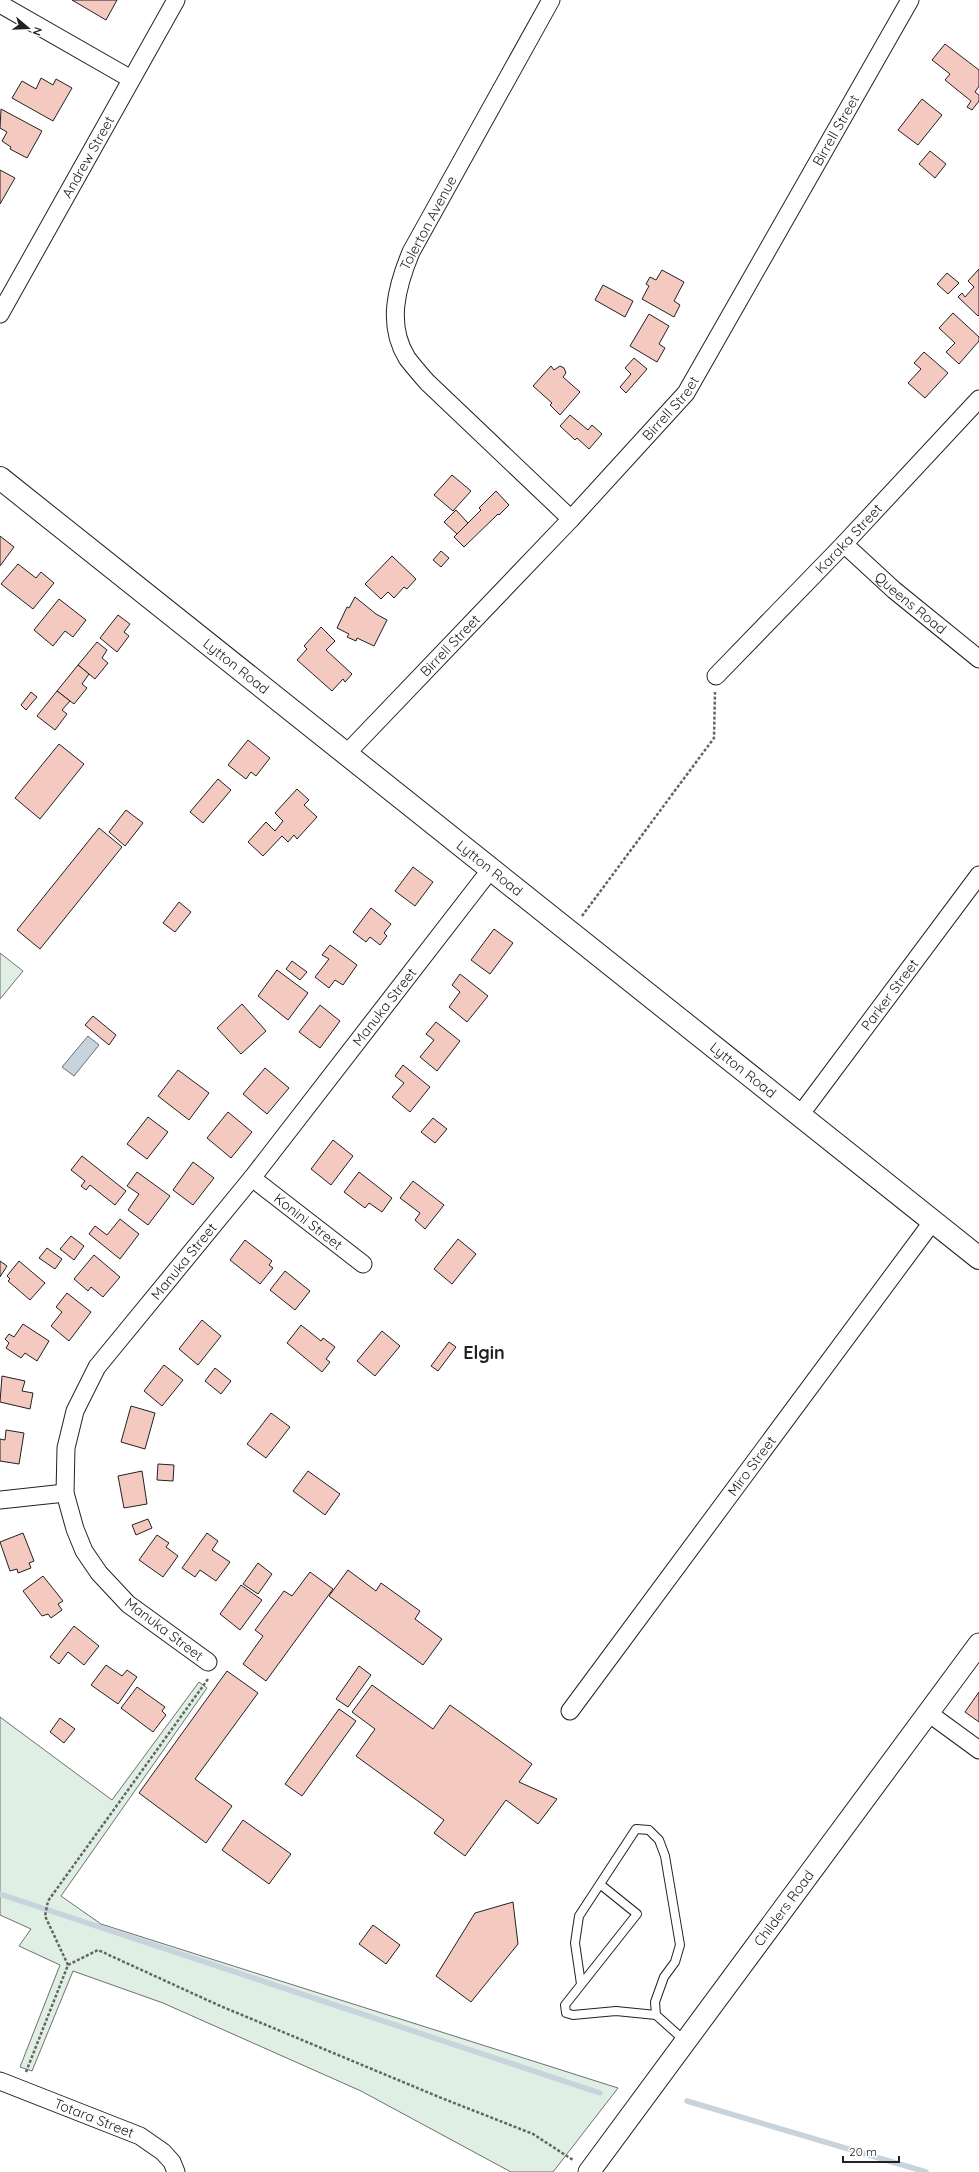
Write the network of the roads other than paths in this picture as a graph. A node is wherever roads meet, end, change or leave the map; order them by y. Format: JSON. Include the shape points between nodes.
{"nodes":[{"id":1,"x":176,"y":0,"type":"edge"},
{"id":2,"x":551,"y":0,"type":"edge"},
{"id":3,"x":910,"y":0,"type":"edge"},
{"id":4,"x":0,"y":4,"type":"edge"},
{"id":5,"x":131,"y":79,"type":"junction"},
{"id":6,"x":0,"y":314,"type":"edge"},
{"id":7,"x":979,"y":399,"type":"edge"},
{"id":8,"x":0,"y":478,"type":"edge"},
{"id":9,"x":571,"y":518,"type":"junction"},
{"id":10,"x":844,"y":544,"type":"junction"},
{"id":11,"x":979,"y":659,"type":"edge"},
{"id":12,"x":716,"y":676,"type":"road end"},
{"id":13,"x":347,"y":754,"type":"junction"},
{"id":14,"x":491,"y":869,"type":"junction"},
{"id":15,"x":979,"y":875,"type":"edge"},
{"id":16,"x":800,"y":1115,"type":"junction"},
{"id":17,"x":252,"y":1178,"type":"junction"},
{"id":18,"x":933,"y":1221,"type":"junction"},
{"id":19,"x":979,"y":1258,"type":"edge"},
{"id":20,"x":363,"y":1264,"type":"dead end"},
{"id":21,"x":65,"y":1493,"type":"junction"},
{"id":22,"x":0,"y":1500,"type":"edge"},
{"id":23,"x":979,"y":1644,"type":"edge"},
{"id":24,"x":208,"y":1662,"type":"road end"},
{"id":25,"x":570,"y":1711,"type":"dead end"},
{"id":26,"x":928,"y":1712,"type":"junction"},
{"id":27,"x":979,"y":1750,"type":"edge"},
{"id":28,"x":601,"y":1885,"type":"junction"},
{"id":29,"x":581,"y":1984,"type":"junction"},
{"id":30,"x":656,"y":2015,"type":"junction"},
{"id":31,"x":685,"y":2041,"type":"junction"},
{"id":32,"x":0,"y":2080,"type":"edge"},
{"id":33,"x":176,"y":2172,"type":"edge"},
{"id":34,"x":589,"y":2172,"type":"edge"}],
"edges":[{"from":1,"to":5,"type":"street","name":"Andrew Street"},
{"from":2,"to":9,"type":"street","name":"Tolerton Avenue","via":[[411,252],[398,282],[394,308],[397,336],[407,357],[427,382]]},
{"from":3,"to":9,"type":"street","name":"Birrell Street","via":[[686,393]]},
{"from":4,"to":5,"type":"street"},
{"from":5,"to":6,"type":"street","name":"Andrew Street"},
{"from":7,"to":10,"type":"street","name":"Karaka Street"},
{"from":8,"to":13,"type":"main road","name":"Lytton Road"},
{"from":9,"to":13,"type":"street","name":"Birrell Street"},
{"from":10,"to":11,"type":"street","name":"Queens Road","via":[[894,590]]},
{"from":10,"to":12,"type":"street","name":"Karaka Street"},
{"from":13,"to":14,"type":"main road","name":"Lytton Road"},
{"from":14,"to":16,"type":"main road","name":"Lytton Road"},
{"from":14,"to":17,"type":"street","name":"Manuka Street"},
{"from":15,"to":16,"type":"street","name":"Parker Street"},
{"from":16,"to":18,"type":"main road","name":"Lytton Road"},
{"from":17,"to":20,"type":"street","name":"Konini Street"},
{"from":17,"to":21,"type":"street","name":"Manuka Street","via":[[97,1367],[75,1411],[66,1448]]},
{"from":18,"to":19,"type":"main road","name":"Lytton Road"},
{"from":18,"to":25,"type":"street","name":"Miro Street"},
{"from":21,"to":22,"type":"street"},
{"from":21,"to":24,"type":"street","name":"Manuka Street","via":[[84,1551],[99,1573],[128,1604]]},
{"from":23,"to":26,"type":"street","name":"Childers Road"},
{"from":26,"to":27,"type":"street"},
{"from":26,"to":31,"type":"street","name":"Childers Road"},
{"from":28,"to":29,"type":"lane","via":[[579,1916],[575,1943]]},
{"from":28,"to":29,"type":"lane","via":[[638,1914]]},
{"from":28,"to":30,"type":"lane","via":[[636,1830],[649,1830],[659,1840],[665,1856],[680,1945],[675,1962],[664,1977],[655,2002]]},
{"from":29,"to":30,"type":"lane","via":[[565,2005],[566,2013],[573,2015],[616,2011]]},
{"from":30,"to":31,"type":"lane"},
{"from":31,"to":34,"type":"street","name":"Childers Road"},
{"from":32,"to":33,"type":"street","name":"Totara Street","via":[[140,2136],[163,2152],[172,2162]]}]}
